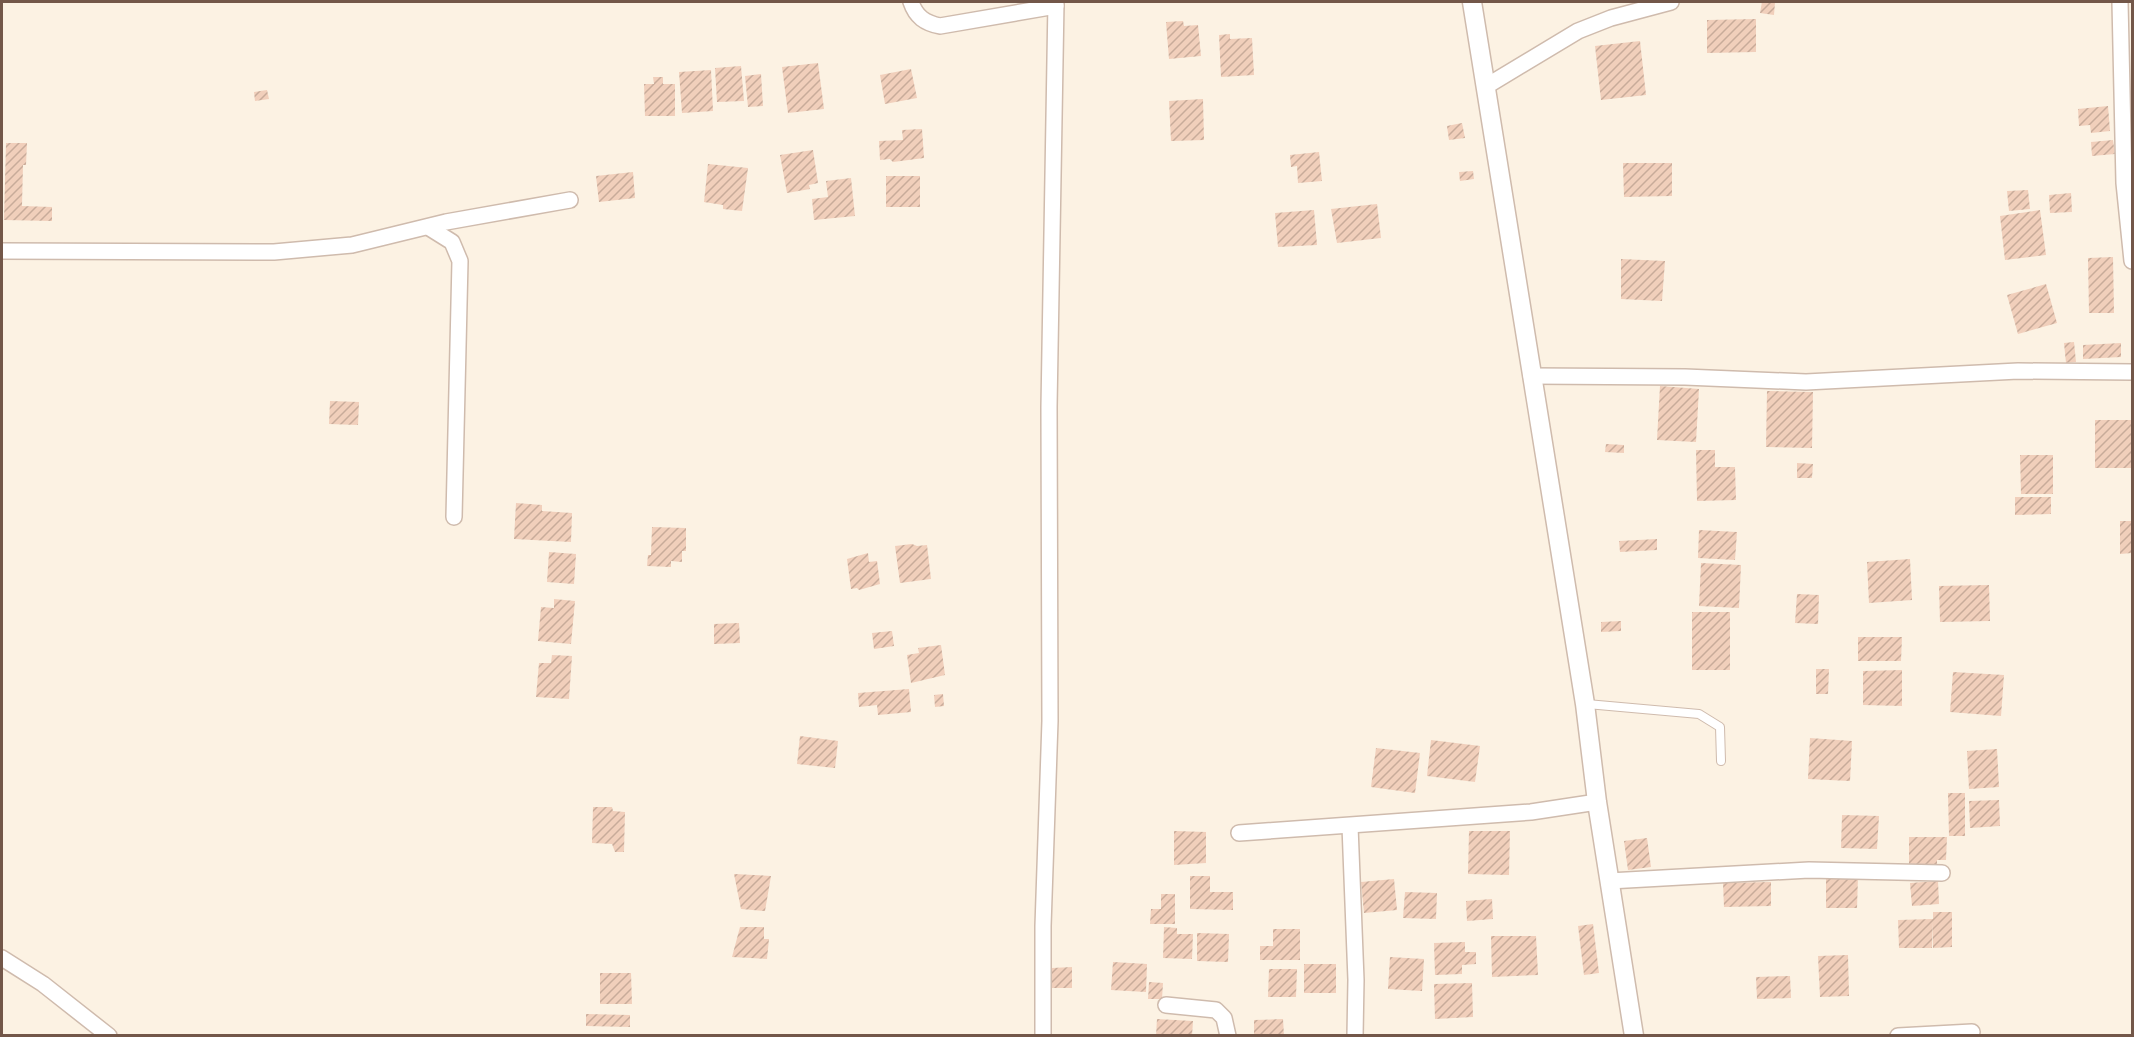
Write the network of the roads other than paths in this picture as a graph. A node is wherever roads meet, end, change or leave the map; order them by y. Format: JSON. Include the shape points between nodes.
{"nodes":[{"id":1,"x":911,"y":2,"type":"edge"},
{"id":2,"x":1472,"y":2,"type":"edge"},
{"id":3,"x":1671,"y":2,"type":"edge"},
{"id":4,"x":2120,"y":2,"type":"edge"},
{"id":5,"x":1056,"y":4,"type":"edge"},
{"id":6,"x":1485,"y":87,"type":"junction"},
{"id":7,"x":570,"y":200,"type":"dead end"},
{"id":8,"x":428,"y":227,"type":"junction"},
{"id":9,"x":2,"y":251,"type":"edge"},
{"id":10,"x":2133,"y":261,"type":"edge"},
{"id":11,"x":2133,"y":372,"type":"edge"},
{"id":12,"x":1531,"y":376,"type":"junction"},
{"id":13,"x":454,"y":517,"type":"dead end"},
{"id":14,"x":1585,"y":704,"type":"junction"},
{"id":15,"x":1721,"y":761,"type":"dead end"},
{"id":16,"x":1597,"y":802,"type":"junction"},
{"id":17,"x":1350,"y":826,"type":"junction"},
{"id":18,"x":1239,"y":833,"type":"dead end"},
{"id":19,"x":1942,"y":873,"type":"dead end"},
{"id":20,"x":1609,"y":881,"type":"junction"},
{"id":21,"x":2,"y":958,"type":"edge"},
{"id":22,"x":1166,"y":1005,"type":"dead end"},
{"id":23,"x":1972,"y":1032,"type":"dead end"},
{"id":24,"x":109,"y":1035,"type":"edge"},
{"id":25,"x":1042,"y":1035,"type":"edge"},
{"id":26,"x":1228,"y":1035,"type":"edge"},
{"id":27,"x":1355,"y":1035,"type":"edge"},
{"id":28,"x":1634,"y":1035,"type":"edge"},
{"id":29,"x":1898,"y":1035,"type":"edge"}],
"edges":[{"from":1,"to":5,"type":"street","via":[[920,18],[940,26]]},
{"from":2,"to":6,"type":"street"},
{"from":3,"to":6,"type":"street","via":[[1578,31]]},
{"from":4,"to":10,"type":"street","via":[[2124,183]]},
{"from":5,"to":25,"type":"street","via":[[1049,407],[1050,721]]},
{"from":6,"to":12,"type":"street"},
{"from":7,"to":8,"type":"street"},
{"from":8,"to":9,"type":"street","via":[[352,244],[274,252]]},
{"from":8,"to":13,"type":"street","via":[[452,242],[460,261]]},
{"from":11,"to":12,"type":"street","via":[[2018,371],[1806,382]]},
{"from":12,"to":14,"type":"street"},
{"from":14,"to":15,"type":"lane","via":[[1698,714],[1720,727]]},
{"from":14,"to":16,"type":"street"},
{"from":16,"to":17,"type":"street","via":[[1531,812]]},
{"from":16,"to":20,"type":"street"},
{"from":17,"to":18,"type":"street"},
{"from":17,"to":27,"type":"street"},
{"from":19,"to":20,"type":"street","via":[[1809,870]]},
{"from":20,"to":28,"type":"street"},
{"from":21,"to":24,"type":"street"},
{"from":22,"to":26,"type":"street","via":[[1216,1010],[1224,1018]]},
{"from":23,"to":29,"type":"street"}]}
